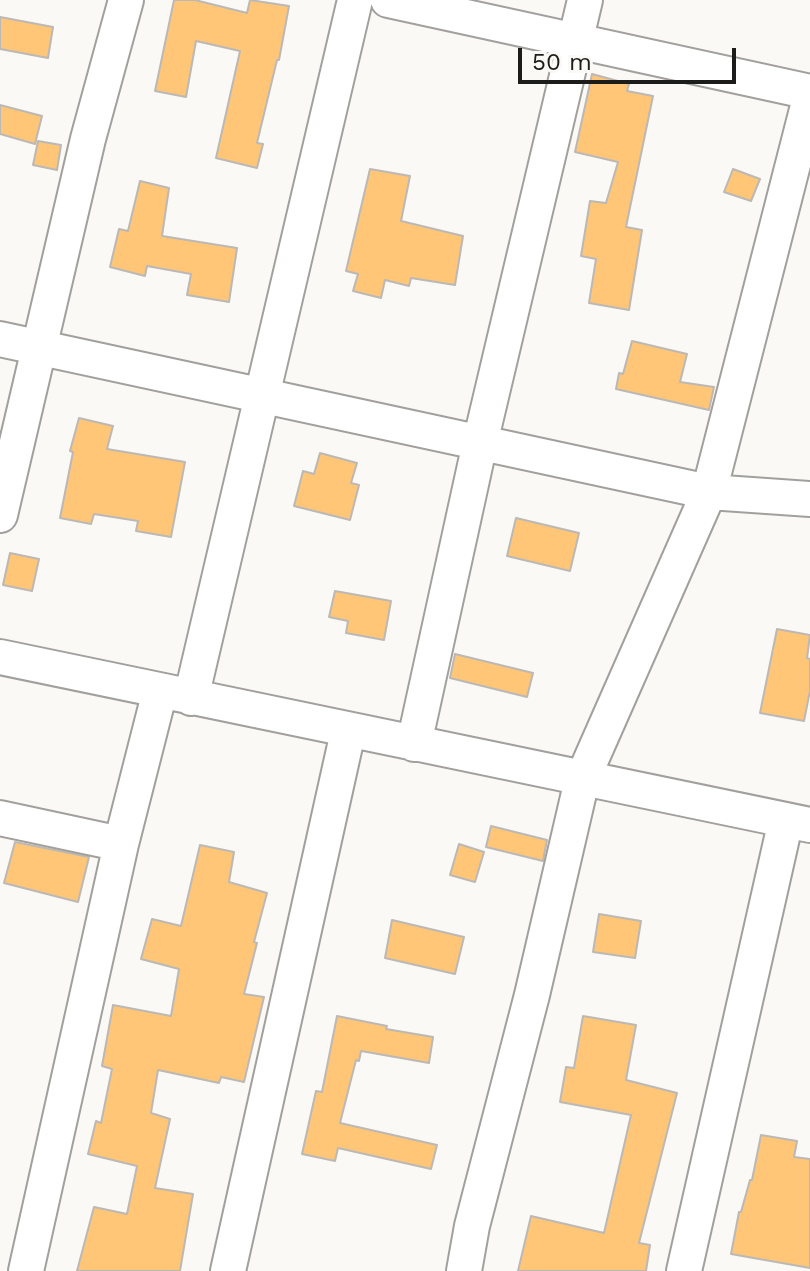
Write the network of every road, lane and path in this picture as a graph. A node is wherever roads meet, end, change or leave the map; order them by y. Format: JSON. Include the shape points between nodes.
{"nodes":[{"id":1,"x":126,"y":0,"type":"edge"},
{"id":2,"x":355,"y":0,"type":"edge"},
{"id":3,"x":388,"y":0,"type":"edge"},
{"id":4,"x":585,"y":0,"type":"edge"},
{"id":5,"x":576,"y":40,"type":"junction"},
{"id":6,"x":810,"y":92,"type":"edge"},
{"id":7,"x":810,"y":98,"type":"edge"},
{"id":8,"x":0,"y":339,"type":"edge"},
{"id":9,"x":39,"y":347,"type":"junction"},
{"id":10,"x":262,"y":394,"type":"junction"},
{"id":11,"x":480,"y":443,"type":"junction"},
{"id":12,"x":709,"y":492,"type":"junction"},
{"id":13,"x":810,"y":499,"type":"edge"},
{"id":14,"x":0,"y":515,"type":"edge"},
{"id":15,"x":0,"y":657,"type":"edge"},
{"id":16,"x":175,"y":694,"type":"junction"},
{"id":17,"x":348,"y":732,"type":"junction"},
{"id":18,"x":414,"y":744,"type":"junction"},
{"id":19,"x":582,"y":780,"type":"junction"},
{"id":20,"x":0,"y":818,"type":"edge"},
{"id":21,"x":798,"y":823,"type":"edge"},
{"id":22,"x":121,"y":844,"type":"junction"},
{"id":23,"x":26,"y":1271,"type":"edge"},
{"id":24,"x":228,"y":1271,"type":"edge"},
{"id":25,"x":464,"y":1271,"type":"edge"},
{"id":26,"x":684,"y":1271,"type":"edge"}],
"edges":[{"from":1,"to":9,"type":"street"},
{"from":2,"to":10,"type":"street"},
{"from":3,"to":5,"type":"street"},
{"from":4,"to":5,"type":"street"},
{"from":5,"to":6,"type":"street"},
{"from":5,"to":11,"type":"street"},
{"from":7,"to":12,"type":"street"},
{"from":8,"to":9,"type":"street"},
{"from":9,"to":10,"type":"street"},
{"from":9,"to":14,"type":"street"},
{"from":10,"to":11,"type":"street"},
{"from":10,"to":16,"type":"street"},
{"from":11,"to":12,"type":"street"},
{"from":11,"to":18,"type":"street"},
{"from":12,"to":13,"type":"street"},
{"from":12,"to":19,"type":"street"},
{"from":15,"to":16,"type":"street"},
{"from":16,"to":17,"type":"street"},
{"from":16,"to":22,"type":"street"},
{"from":17,"to":18,"type":"street"},
{"from":17,"to":24,"type":"street"},
{"from":18,"to":19,"type":"street"},
{"from":19,"to":21,"type":"street"},
{"from":19,"to":25,"type":"street"},
{"from":20,"to":22,"type":"street"},
{"from":21,"to":26,"type":"street"},
{"from":22,"to":23,"type":"street"}]}
